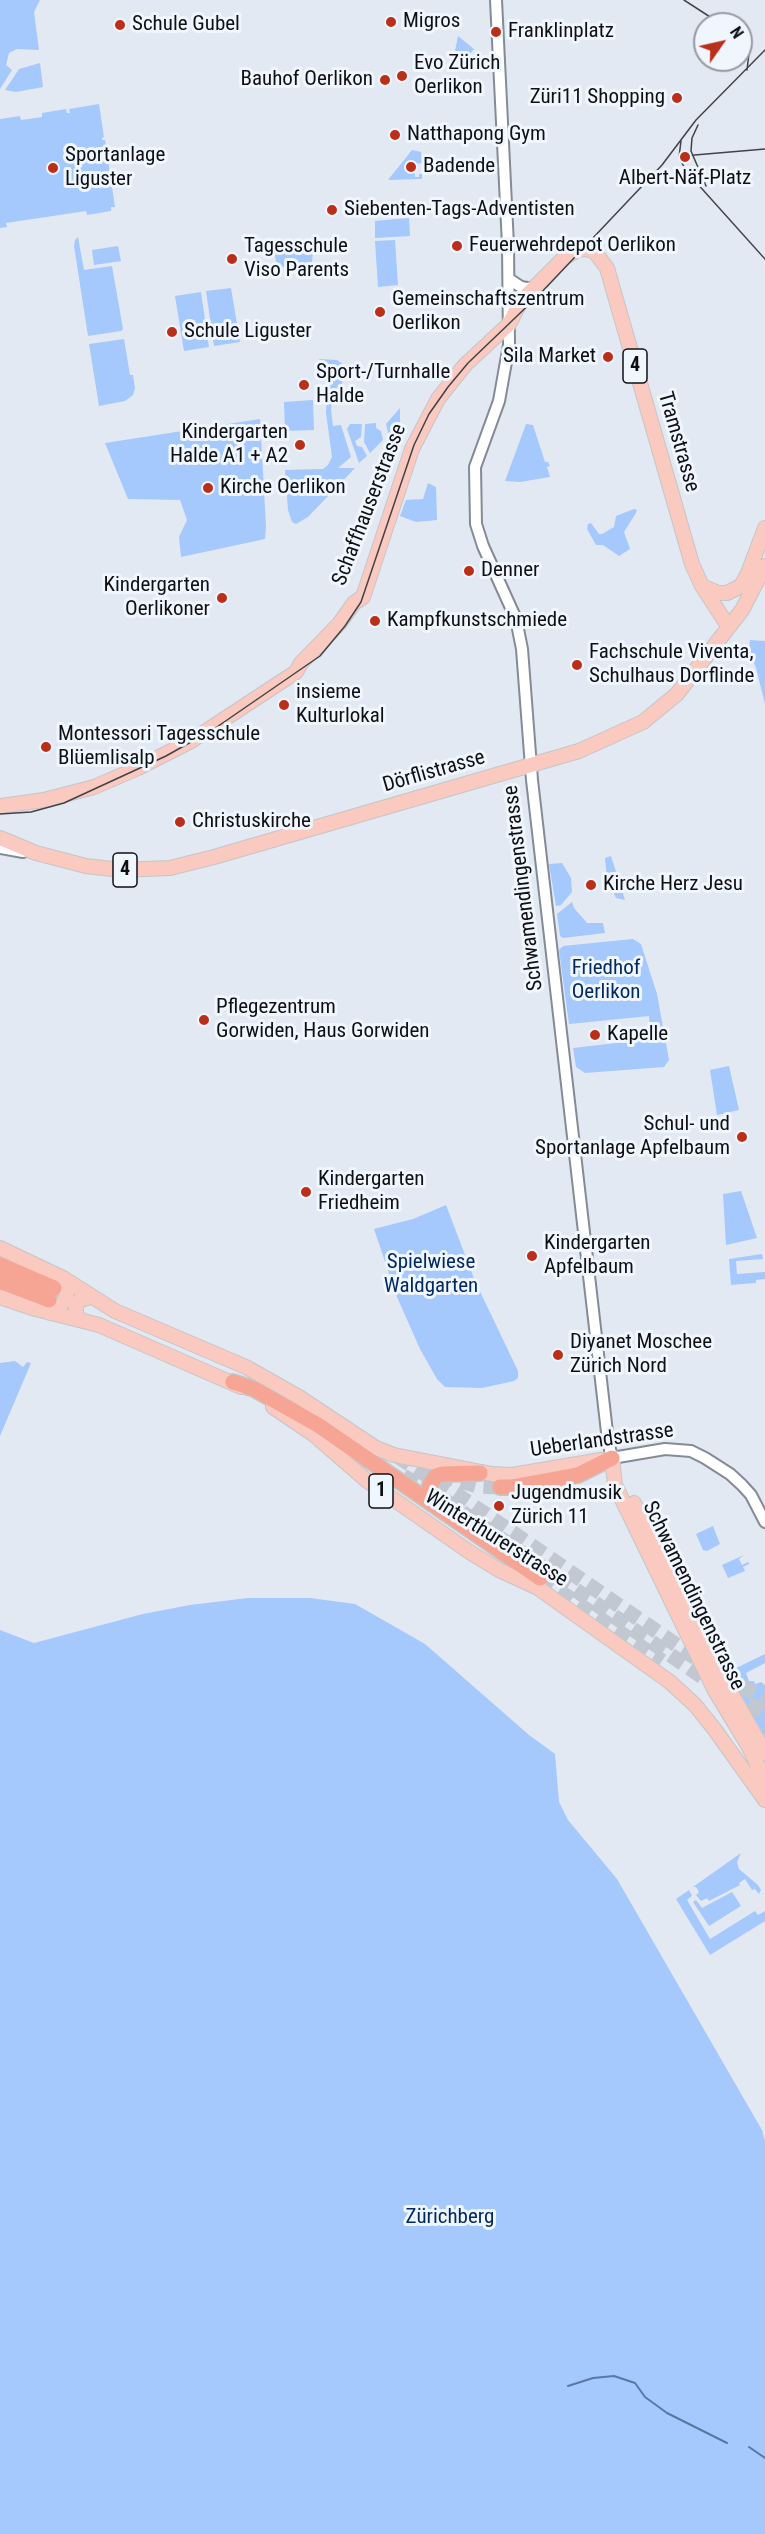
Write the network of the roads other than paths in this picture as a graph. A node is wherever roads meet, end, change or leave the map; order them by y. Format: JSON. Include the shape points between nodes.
{"nodes":[{"id":1,"x":496,"y":0,"type":"edge"},
{"id":2,"x":585,"y":249,"type":"joint"},
{"id":3,"x":509,"y":279,"type":"junction"},
{"id":4,"x":533,"y":289,"type":"junction"},
{"id":5,"x":509,"y":324,"type":"junction"},
{"id":6,"x":765,"y":528,"type":"edge"},
{"id":7,"x":765,"y":566,"type":"edge"},
{"id":8,"x":702,"y":586,"type":"junction"},
{"id":9,"x":728,"y":626,"type":"junction"},
{"id":10,"x":532,"y":766,"type":"junction"},
{"id":11,"x":0,"y":806,"type":"edge"},
{"id":12,"x":1,"y":840,"type":"edge"},
{"id":13,"x":0,"y":1248,"type":"edge"},
{"id":14,"x":0,"y":1265,"type":"edge"},
{"id":15,"x":0,"y":1281,"type":"edge"},
{"id":16,"x":53,"y":1294,"type":"junction"},
{"id":17,"x":0,"y":1297,"type":"edge"},
{"id":18,"x":91,"y":1298,"type":"junction"},
{"id":19,"x":80,"y":1319,"type":"junction"},
{"id":20,"x":233,"y":1382,"type":"junction"},
{"id":21,"x":612,"y":1458,"type":"junction"},
{"id":22,"x":415,"y":1461,"type":"joint"},
{"id":23,"x":368,"y":1470,"type":"tunnel mouth"},
{"id":24,"x":480,"y":1473,"type":"junction"},
{"id":25,"x":500,"y":1487,"type":"tunnel mouth"},
{"id":26,"x":432,"y":1504,"type":"junction"},
{"id":27,"x":765,"y":1522,"type":"edge"},
{"id":28,"x":539,"y":1583,"type":"junction"},
{"id":29,"x":765,"y":1753,"type":"edge"},
{"id":30,"x":765,"y":1781,"type":"edge"},
{"id":31,"x":765,"y":1800,"type":"edge"}],
"edges":[{"from":1,"to":3,"type":"street","name":"Schwamendingenstrasse"},
{"from":2,"to":4,"type":"main road","name":"Schaffhauserstrasse","number":"4","via":[[571,253]]},
{"from":2,"to":8,"type":"main road","name":"Tramstrasse","number":"4","via":[[599,255],[607,268],[678,518]]},
{"from":3,"to":4,"type":"street"},
{"from":3,"to":5,"type":"street","name":"Schwamendingenstrasse"},
{"from":4,"to":5,"type":"main road","name":"Schaffhauserstrasse","number":"4","via":[[521,301]]},
{"from":5,"to":10,"type":"street","name":"Schwamendingenstrasse","via":[[502,390],[475,467],[476,517],[483,546],[519,629]]},
{"from":5,"to":11,"type":"main road","name":"Schaffhauserstrasse","number":"4","via":[[465,365],[429,414],[408,460],[363,597],[296,672],[206,733],[138,768],[94,787]]},
{"from":6,"to":8,"type":"main road","via":[[741,586],[727,593]]},
{"from":7,"to":9,"type":"main road","name":"Dörflistrasse","number":"4","via":[[742,610]]},
{"from":8,"to":9,"type":"main road","name":"Tramstrasse"},
{"from":9,"to":10,"type":"main road","name":"Dörflistrasse","number":"4","via":[[694,675],[643,722],[579,751]]},
{"from":10,"to":12,"type":"main road","name":"Dörflistrasse","number":"4","via":[[170,868],[100,868]]},
{"from":10,"to":21,"type":"street","name":"Schwamendingenstrasse","via":[[598,1372]]},
{"from":13,"to":16,"type":"main road","name":"Winterthurerstrasse","number":"1"},
{"from":14,"to":16,"type":"highway"},
{"from":15,"to":16,"type":"highway"},
{"from":16,"to":17,"type":"main road","name":"Winterthurerstrasse","number":"1"},
{"from":16,"to":18,"type":"main road","name":"Winterthurerstrasse","number":"1"},
{"from":16,"to":19,"type":"main road","name":"Winterthurerstrasse","number":"1"},
{"from":18,"to":19,"type":"main road","via":[[76,1305]]},
{"from":18,"to":22,"type":"main road","name":"Winterthurerstrasse","number":"1","via":[[246,1367],[292,1392],[376,1448]]},
{"from":19,"to":20,"type":"main road","name":"Winterthurerstrasse","number":"1"},
{"from":20,"to":26,"type":"highway","via":[[254,1389],[318,1425]]},
{"from":20,"to":28,"type":"main road","name":"Winterthurerstrasse","number":"1","via":[[313,1434],[366,1480],[471,1553],[499,1570]]},
{"from":21,"to":24,"type":"main road","name":"Ueberlandstrasse","number":"1","via":[[512,1475]]},
{"from":21,"to":25,"type":"highway","via":[[578,1475]]},
{"from":21,"to":27,"type":"street","name":"Ueberlandstrasse","via":[[665,1449],[691,1451],[719,1466],[742,1485]]},
{"from":21,"to":29,"type":"main road","name":"Schwamendingenstrasse","via":[[709,1655]]},
{"from":21,"to":30,"type":"main road","name":"Schwamendingenstrasse","via":[[615,1485],[714,1689]]},
{"from":22,"to":24,"type":"main road","name":"Ueberlandstrasse","number":"1"},
{"from":23,"to":28,"type":"highway"},
{"from":24,"to":26,"type":"highway","via":[[436,1476],[430,1485]]},
{"from":26,"to":28,"type":"highway"},
{"from":28,"to":31,"type":"main road","name":"Winterthurerstrasse","number":"1","via":[[695,1705]]}]}
